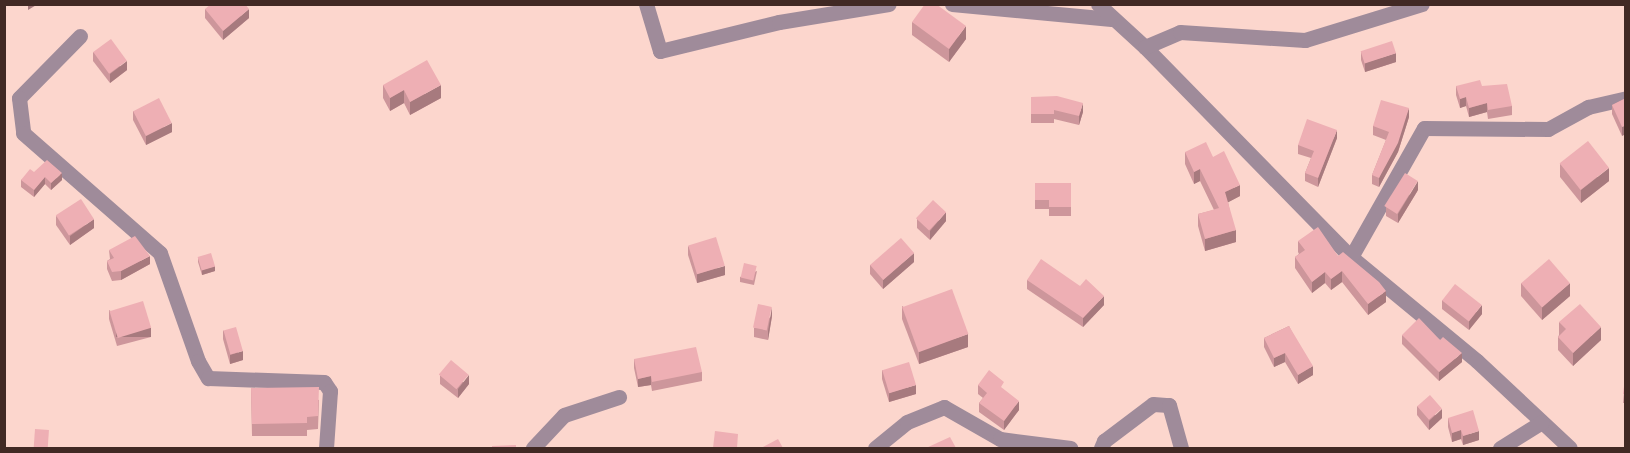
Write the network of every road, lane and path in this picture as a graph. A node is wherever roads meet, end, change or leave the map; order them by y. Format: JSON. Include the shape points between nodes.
{"nodes":[{"id":1,"x":646,"y":4,"type":"edge"},
{"id":2,"x":890,"y":4,"type":"edge"},
{"id":3,"x":952,"y":4,"type":"edge"},
{"id":4,"x":1098,"y":4,"type":"edge"},
{"id":5,"x":1422,"y":4,"type":"edge"},
{"id":6,"x":1111,"y":19,"type":"junction"},
{"id":7,"x":80,"y":36,"type":"dead end"},
{"id":8,"x":1145,"y":47,"type":"junction"},
{"id":9,"x":1626,"y":98,"type":"edge"},
{"id":10,"x":1351,"y":257,"type":"junction"},
{"id":11,"x":619,"y":397,"type":"dead end"},
{"id":12,"x":1542,"y":422,"type":"junction"},
{"id":13,"x":326,"y":448,"type":"edge"},
{"id":14,"x":532,"y":448,"type":"edge"},
{"id":15,"x":875,"y":448,"type":"edge"},
{"id":16,"x":1070,"y":448,"type":"edge"},
{"id":17,"x":1101,"y":448,"type":"edge"},
{"id":18,"x":1181,"y":448,"type":"edge"},
{"id":19,"x":1500,"y":448,"type":"edge"},
{"id":20,"x":1570,"y":448,"type":"edge"}],
"edges":[{"from":1,"to":2,"type":"street","via":[[660,51],[779,22]]},
{"from":3,"to":6,"type":"street"},
{"from":4,"to":6,"type":"street"},
{"from":5,"to":8,"type":"street","via":[[1305,40],[1180,32]]},
{"from":6,"to":8,"type":"street"},
{"from":7,"to":13,"type":"street","via":[[19,98],[23,133],[160,253],[198,361],[208,378],[324,382],[330,391]]},
{"from":8,"to":10,"type":"street"},
{"from":9,"to":10,"type":"street","via":[[1588,107],[1548,129],[1424,128]]},
{"from":10,"to":12,"type":"street","via":[[1477,361]]},
{"from":11,"to":14,"type":"street","via":[[564,415]]},
{"from":12,"to":19,"type":"street"},
{"from":12,"to":20,"type":"street"},
{"from":15,"to":16,"type":"street","via":[[907,422],[944,407],[1000,439]]},
{"from":17,"to":18,"type":"street","via":[[1104,441],[1153,404],[1169,405]]}]}
